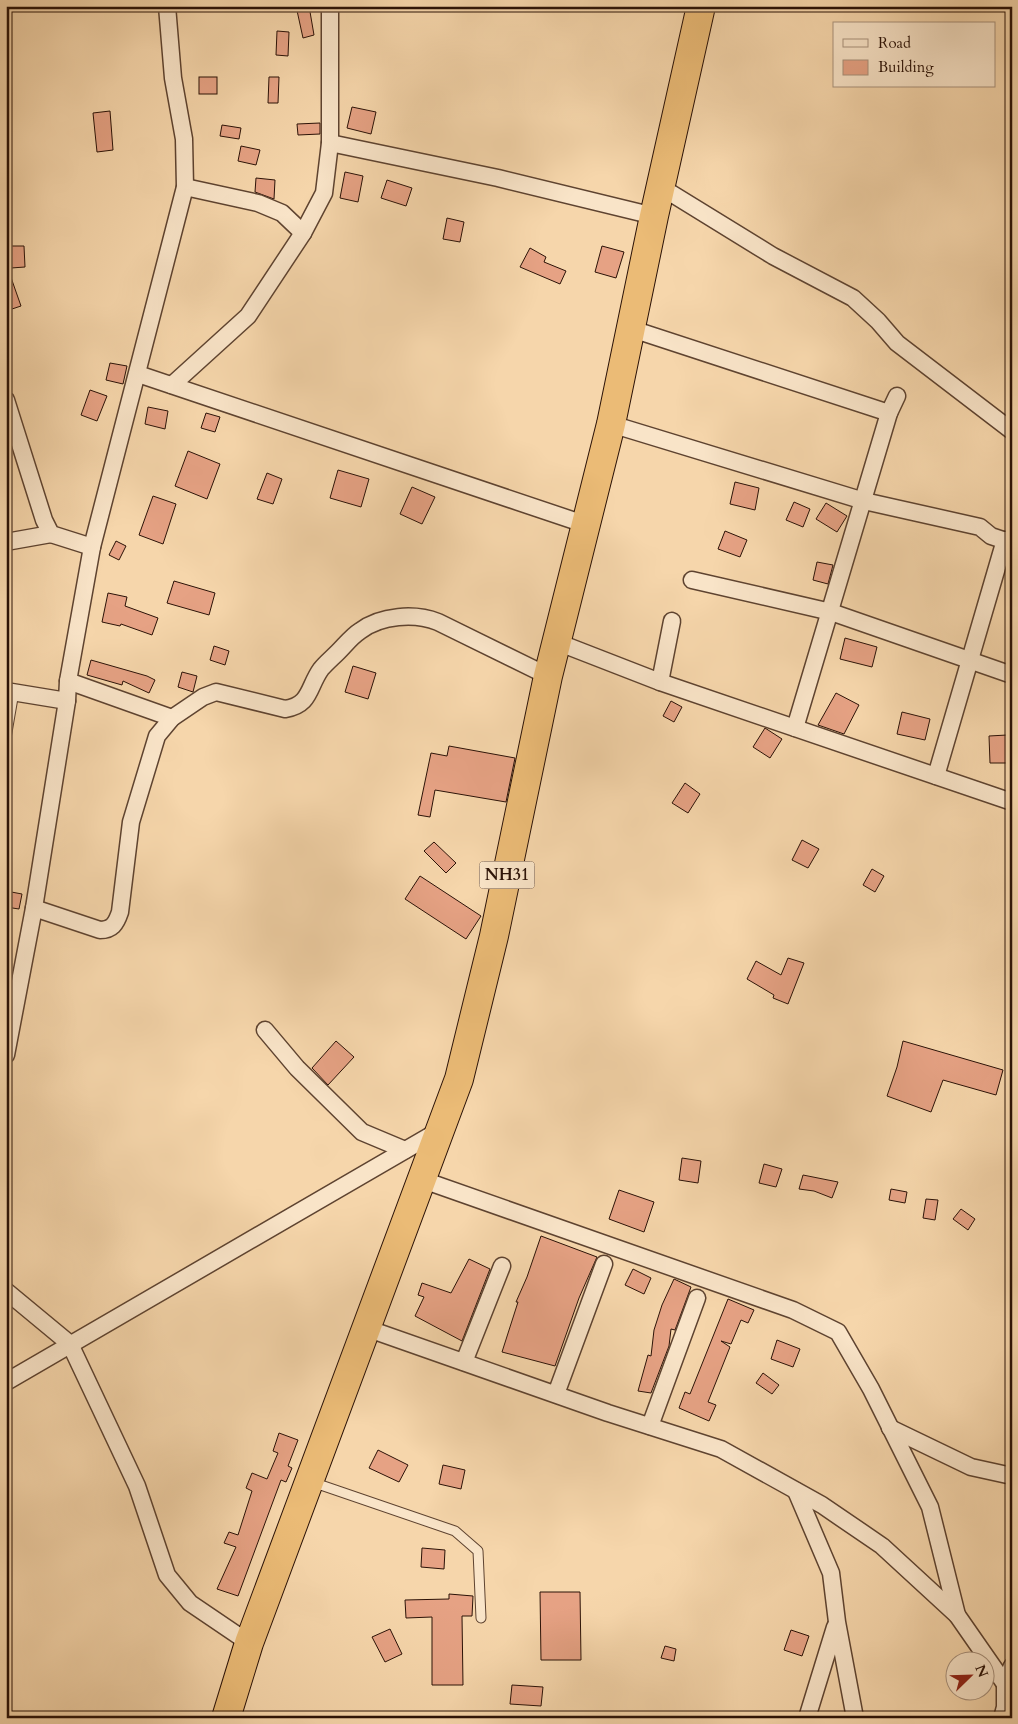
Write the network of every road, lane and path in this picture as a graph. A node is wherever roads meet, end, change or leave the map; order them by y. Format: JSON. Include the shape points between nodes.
{"nodes":[{"id":1,"x":167,"y":6,"type":"edge"},
{"id":2,"x":330,"y":6,"type":"edge"},
{"id":3,"x":702,"y":6,"type":"edge"},
{"id":4,"x":330,"y":143,"type":"junction"},
{"id":5,"x":185,"y":187,"type":"junction"},
{"id":6,"x":661,"y":187,"type":"junction"},
{"id":7,"x":654,"y":216,"type":"junction"},
{"id":8,"x":303,"y":233,"type":"junction"},
{"id":9,"x":629,"y":328,"type":"junction"},
{"id":10,"x":138,"y":374,"type":"junction"},
{"id":11,"x":172,"y":385,"type":"junction"},
{"id":12,"x":897,"y":396,"type":"dead end"},
{"id":13,"x":6,"y":400,"type":"edge"},
{"id":14,"x":889,"y":413,"type":"junction"},
{"id":15,"x":611,"y":424,"type":"junction"},
{"id":16,"x":1012,"y":431,"type":"edge"},
{"id":17,"x":864,"y":501,"type":"junction"},
{"id":18,"x":587,"y":525,"type":"junction"},
{"id":19,"x":51,"y":534,"type":"junction"},
{"id":20,"x":6,"y":542,"type":"edge"},
{"id":21,"x":1008,"y":542,"type":"edge"},
{"id":22,"x":92,"y":546,"type":"junction"},
{"id":23,"x":692,"y":580,"type":"dead end"},
{"id":24,"x":831,"y":612,"type":"junction"},
{"id":25,"x":672,"y":621,"type":"dead end"},
{"id":26,"x":557,"y":642,"type":"junction"},
{"id":27,"x":971,"y":660,"type":"junction"},
{"id":28,"x":1012,"y":675,"type":"edge"},
{"id":29,"x":548,"y":676,"type":"junction"},
{"id":30,"x":68,"y":681,"type":"junction"},
{"id":31,"x":660,"y":682,"type":"junction"},
{"id":32,"x":10,"y":691,"type":"edge"},
{"id":33,"x":67,"y":701,"type":"junction"},
{"id":34,"x":172,"y":718,"type":"junction"},
{"id":35,"x":795,"y":728,"type":"junction"},
{"id":36,"x":6,"y":738,"type":"edge"},
{"id":37,"x":936,"y":776,"type":"junction"},
{"id":38,"x":1012,"y":802,"type":"edge"},
{"id":39,"x":34,"y":908,"type":"junction"},
{"id":40,"x":14,"y":981,"type":"edge"},
{"id":41,"x":265,"y":1030,"type":"dead end"},
{"id":42,"x":6,"y":1055,"type":"edge"},
{"id":43,"x":440,"y":1130,"type":"junction"},
{"id":44,"x":405,"y":1150,"type":"junction"},
{"id":45,"x":423,"y":1180,"type":"junction"},
{"id":46,"x":604,"y":1264,"type":"dead end"},
{"id":47,"x":502,"y":1266,"type":"dead end"},
{"id":48,"x":6,"y":1291,"type":"edge"},
{"id":49,"x":697,"y":1298,"type":"dead end"},
{"id":50,"x":366,"y":1328,"type":"junction"},
{"id":51,"x":70,"y":1344,"type":"junction"},
{"id":52,"x":464,"y":1362,"type":"junction"},
{"id":53,"x":6,"y":1382,"type":"edge"},
{"id":54,"x":556,"y":1394,"type":"junction"},
{"id":55,"x":650,"y":1426,"type":"junction"},
{"id":56,"x":890,"y":1428,"type":"junction"},
{"id":57,"x":1012,"y":1476,"type":"edge"},
{"id":58,"x":309,"y":1481,"type":"junction"},
{"id":59,"x":796,"y":1491,"type":"junction"},
{"id":60,"x":957,"y":1615,"type":"junction"},
{"id":61,"x":481,"y":1618,"type":"dead end"},
{"id":62,"x":837,"y":1622,"type":"junction"},
{"id":63,"x":249,"y":1643,"type":"junction"},
{"id":64,"x":1012,"y":1666,"type":"edge"},
{"id":65,"x":1008,"y":1687,"type":"edge"},
{"id":66,"x":226,"y":1718,"type":"edge"},
{"id":67,"x":807,"y":1718,"type":"edge"},
{"id":68,"x":855,"y":1718,"type":"edge"},
{"id":69,"x":1002,"y":1718,"type":"edge"}],
"edges":[{"from":1,"to":5,"type":"street","via":[[173,78],[184,139]]},
{"from":2,"to":4,"type":"street"},
{"from":3,"to":6,"type":"highway","number":"NH31"},
{"from":4,"to":7,"type":"street","via":[[498,178]]},
{"from":4,"to":8,"type":"street","via":[[324,193]]},
{"from":5,"to":8,"type":"street","via":[[258,203],[282,213]]},
{"from":5,"to":10,"type":"street"},
{"from":6,"to":7,"type":"highway","number":"NH31"},
{"from":6,"to":16,"type":"street","via":[[773,256],[853,298],[897,343]]},
{"from":7,"to":9,"type":"highway","number":"NH31"},
{"from":8,"to":11,"type":"street","via":[[248,316]]},
{"from":9,"to":14,"type":"street"},
{"from":9,"to":15,"type":"highway","number":"NH31"},
{"from":10,"to":11,"type":"street"},
{"from":10,"to":22,"type":"street"},
{"from":11,"to":18,"type":"street"},
{"from":12,"to":14,"type":"street"},
{"from":13,"to":19,"type":"street"},
{"from":14,"to":17,"type":"street"},
{"from":15,"to":17,"type":"street"},
{"from":15,"to":18,"type":"highway","number":"NH31"},
{"from":17,"to":21,"type":"street","via":[[980,528]]},
{"from":17,"to":24,"type":"street"},
{"from":18,"to":26,"type":"highway","number":"NH31"},
{"from":19,"to":20,"type":"street"},
{"from":19,"to":22,"type":"street"},
{"from":21,"to":27,"type":"street"},
{"from":22,"to":30,"type":"street"},
{"from":23,"to":24,"type":"street"},
{"from":24,"to":27,"type":"street"},
{"from":24,"to":35,"type":"street"},
{"from":25,"to":31,"type":"street"},
{"from":26,"to":29,"type":"highway","number":"NH31"},
{"from":26,"to":31,"type":"street"},
{"from":27,"to":28,"type":"street"},
{"from":27,"to":37,"type":"street"},
{"from":29,"to":34,"type":"street","via":[[438,622],[424,617],[403,616],[372,624],[360,631],[322,668],[304,702],[294,707],[284,709],[216,692]]},
{"from":29,"to":43,"type":"highway","number":"NH31","via":[[494,936],[459,1078]]},
{"from":30,"to":33,"type":"street"},
{"from":30,"to":34,"type":"street"},
{"from":31,"to":35,"type":"street"},
{"from":32,"to":33,"type":"street"},
{"from":32,"to":36,"type":"lane"},
{"from":33,"to":39,"type":"street"},
{"from":34,"to":39,"type":"street","via":[[157,736],[131,822],[116,924],[100,930]]},
{"from":35,"to":37,"type":"street"},
{"from":37,"to":38,"type":"street"},
{"from":39,"to":40,"type":"street"},
{"from":40,"to":42,"type":"street"},
{"from":41,"to":44,"type":"street","via":[[297,1068],[362,1132]]},
{"from":43,"to":44,"type":"street"},
{"from":43,"to":45,"type":"highway","number":"NH31"},
{"from":44,"to":51,"type":"street"},
{"from":45,"to":50,"type":"highway","number":"NH31"},
{"from":45,"to":56,"type":"street","via":[[792,1310],[838,1332]]},
{"from":46,"to":54,"type":"street"},
{"from":47,"to":52,"type":"street"},
{"from":48,"to":51,"type":"street"},
{"from":49,"to":55,"type":"street"},
{"from":50,"to":52,"type":"street"},
{"from":50,"to":58,"type":"highway","number":"NH31"},
{"from":51,"to":53,"type":"street"},
{"from":51,"to":63,"type":"street","via":[[137,1486],[167,1575],[190,1603]]},
{"from":52,"to":54,"type":"street"},
{"from":54,"to":55,"type":"street"},
{"from":55,"to":59,"type":"street","via":[[721,1449]]},
{"from":56,"to":57,"type":"street","via":[[972,1467]]},
{"from":56,"to":60,"type":"street","via":[[930,1507]]},
{"from":58,"to":61,"type":"lane","via":[[455,1531],[478,1551]]},
{"from":58,"to":63,"type":"highway","number":"NH31"},
{"from":59,"to":60,"type":"street","via":[[882,1546]]},
{"from":59,"to":62,"type":"street","via":[[831,1573]]},
{"from":60,"to":65,"type":"street"},
{"from":62,"to":67,"type":"street"},
{"from":62,"to":68,"type":"street"},
{"from":63,"to":66,"type":"highway","number":"NH31"},
{"from":64,"to":65,"type":"street"},
{"from":65,"to":69,"type":"street"}]}
